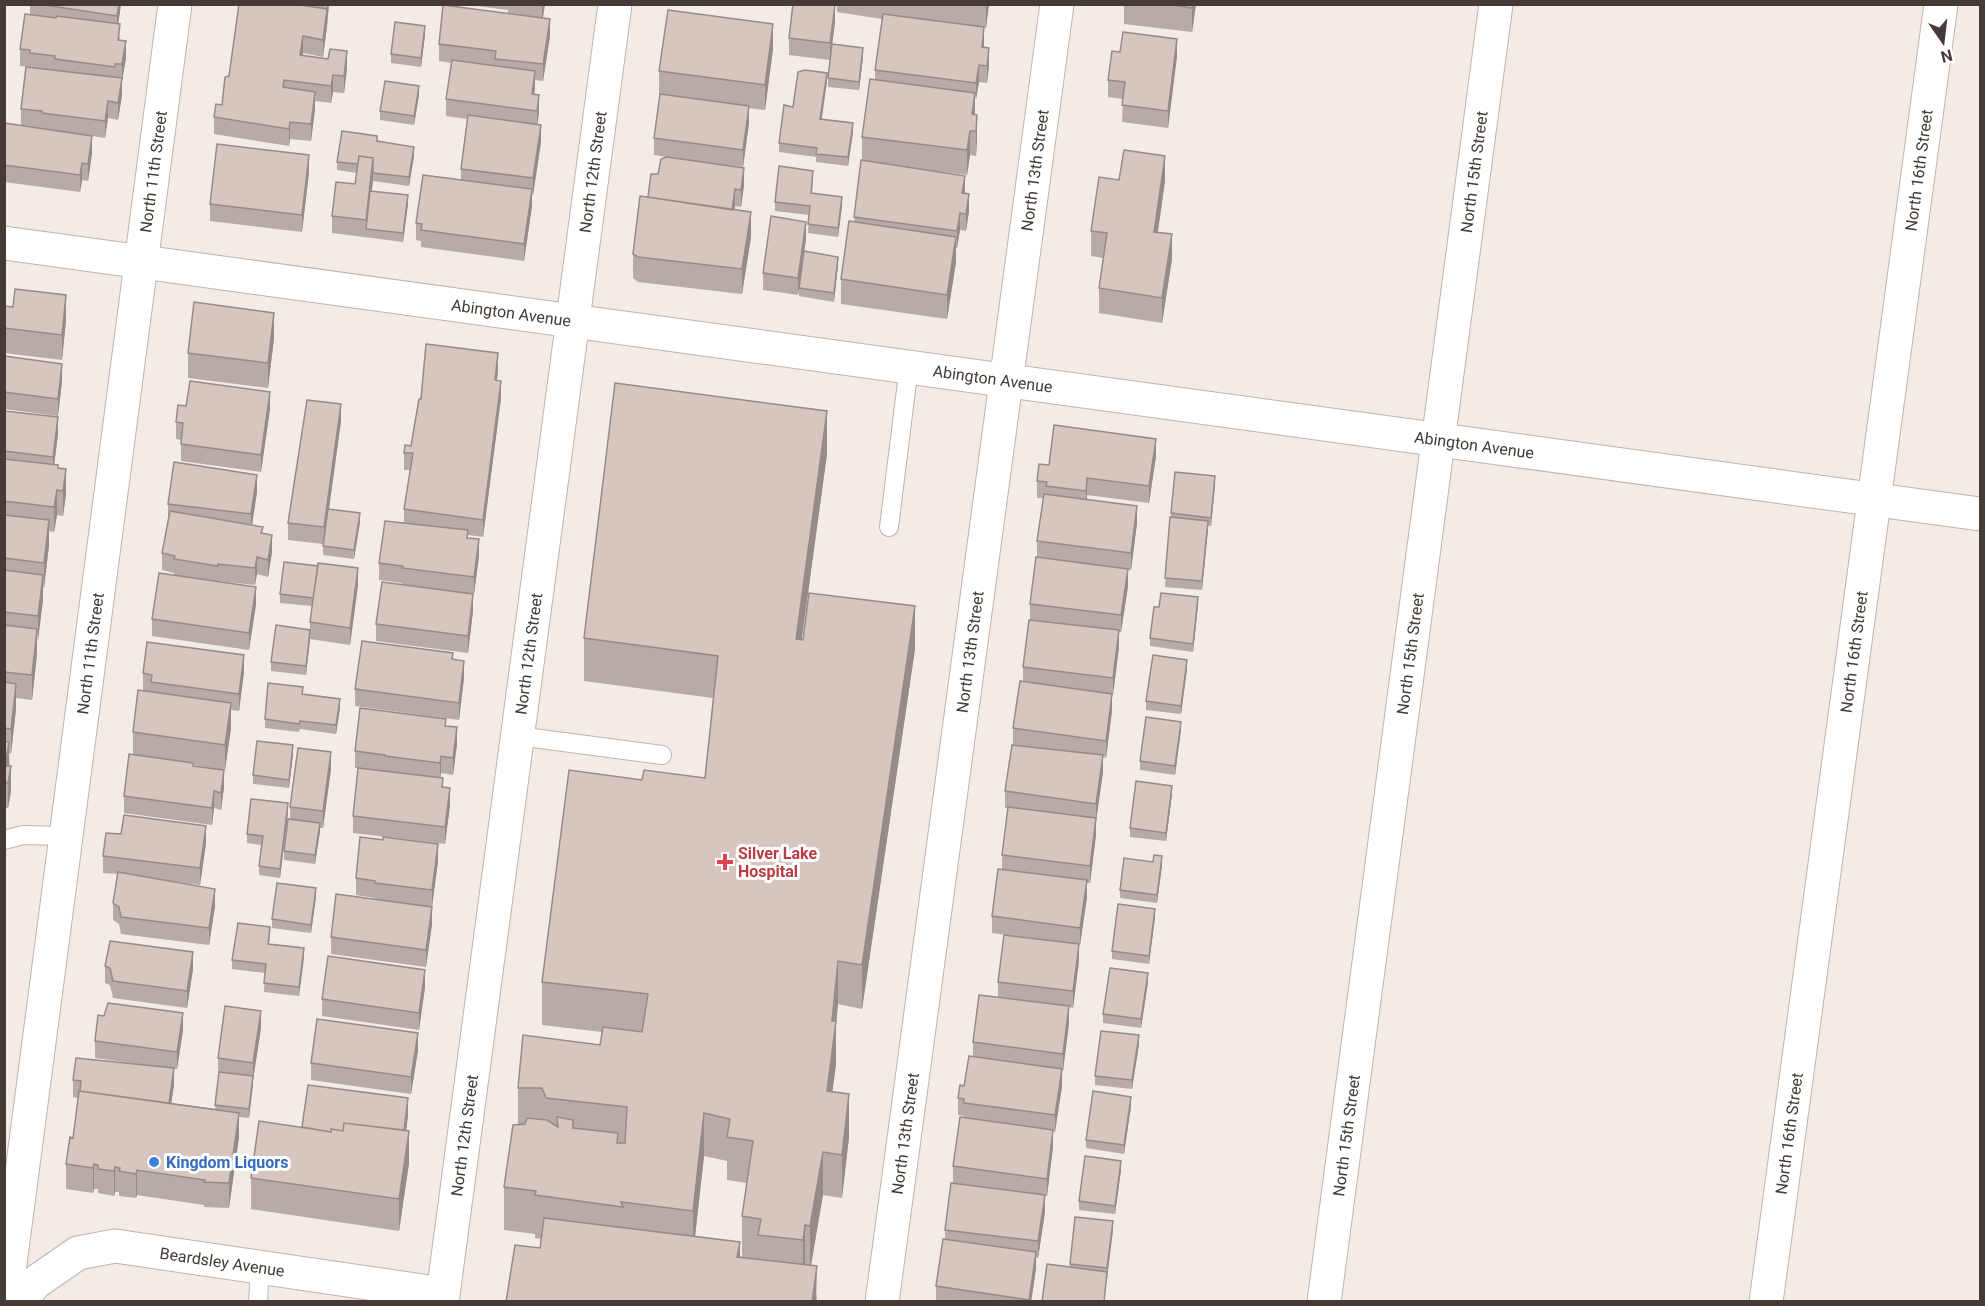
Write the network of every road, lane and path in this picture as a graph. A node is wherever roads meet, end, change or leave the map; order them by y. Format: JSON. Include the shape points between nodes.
{"nodes":[{"id":1,"x":175,"y":4,"type":"edge"},
{"id":2,"x":615,"y":4,"type":"edge"},
{"id":3,"x":1056,"y":4,"type":"edge"},
{"id":4,"x":1496,"y":4,"type":"edge"},
{"id":5,"x":1941,"y":4,"type":"edge"},
{"id":6,"x":4,"y":243,"type":"edge"},
{"id":7,"x":141,"y":262,"type":"junction"},
{"id":8,"x":573,"y":321,"type":"junction"},
{"id":9,"x":909,"y":366,"type":"junction"},
{"id":10,"x":1006,"y":379,"type":"junction"},
{"id":11,"x":1438,"y":440,"type":"junction"},
{"id":12,"x":1874,"y":499,"type":"junction"},
{"id":13,"x":1980,"y":514,"type":"edge"},
{"id":14,"x":889,"y":527,"type":"dead end"},
{"id":15,"x":518,"y":736,"type":"junction"},
{"id":16,"x":662,"y":755,"type":"dead end"},
{"id":17,"x":66,"y":836,"type":"junction"},
{"id":18,"x":4,"y":840,"type":"edge"},
{"id":19,"x":260,"y":1267,"type":"junction"},
{"id":20,"x":442,"y":1298,"type":"edge"},
{"id":21,"x":5,"y":1302,"type":"edge"},
{"id":22,"x":18,"y":1302,"type":"edge"},
{"id":23,"x":258,"y":1302,"type":"edge"},
{"id":24,"x":882,"y":1302,"type":"edge"},
{"id":25,"x":1324,"y":1302,"type":"edge"},
{"id":26,"x":1766,"y":1302,"type":"edge"}],
"edges":[{"from":1,"to":7,"type":"street","name":"North 11th Street"},
{"from":2,"to":8,"type":"street","name":"North 12th Street"},
{"from":3,"to":10,"type":"street","name":"North 13th Street"},
{"from":4,"to":11,"type":"street","name":"North 15th Street"},
{"from":5,"to":12,"type":"street","name":"North 16th Street"},
{"from":6,"to":7,"type":"street","name":"Abington Avenue"},
{"from":7,"to":8,"type":"street","name":"Abington Avenue"},
{"from":7,"to":17,"type":"street","name":"North 11th Street"},
{"from":8,"to":9,"type":"street","name":"Abington Avenue"},
{"from":8,"to":15,"type":"street","name":"North 12th Street"},
{"from":9,"to":10,"type":"street","name":"Abington Avenue"},
{"from":9,"to":14,"type":"lane"},
{"from":10,"to":11,"type":"street","name":"Abington Avenue"},
{"from":10,"to":24,"type":"street","name":"North 13th Street"},
{"from":11,"to":12,"type":"street","name":"Abington Avenue"},
{"from":11,"to":25,"type":"street","name":"North 15th Street"},
{"from":12,"to":13,"type":"street","name":"Abington Avenue"},
{"from":12,"to":26,"type":"street","name":"North 16th Street"},
{"from":15,"to":16,"type":"lane"},
{"from":15,"to":20,"type":"street","name":"North 12th Street"},
{"from":17,"to":18,"type":"lane","via":[[23,835]]},
{"from":17,"to":21,"type":"street","name":"North 11th Street"},
{"from":19,"to":20,"type":"street","name":"Beardsley Avenue"},
{"from":19,"to":22,"type":"street","name":"Beardsley Avenue","via":[[115,1246],[78,1253],[36,1282]]},
{"from":19,"to":23,"type":"lane"}]}
